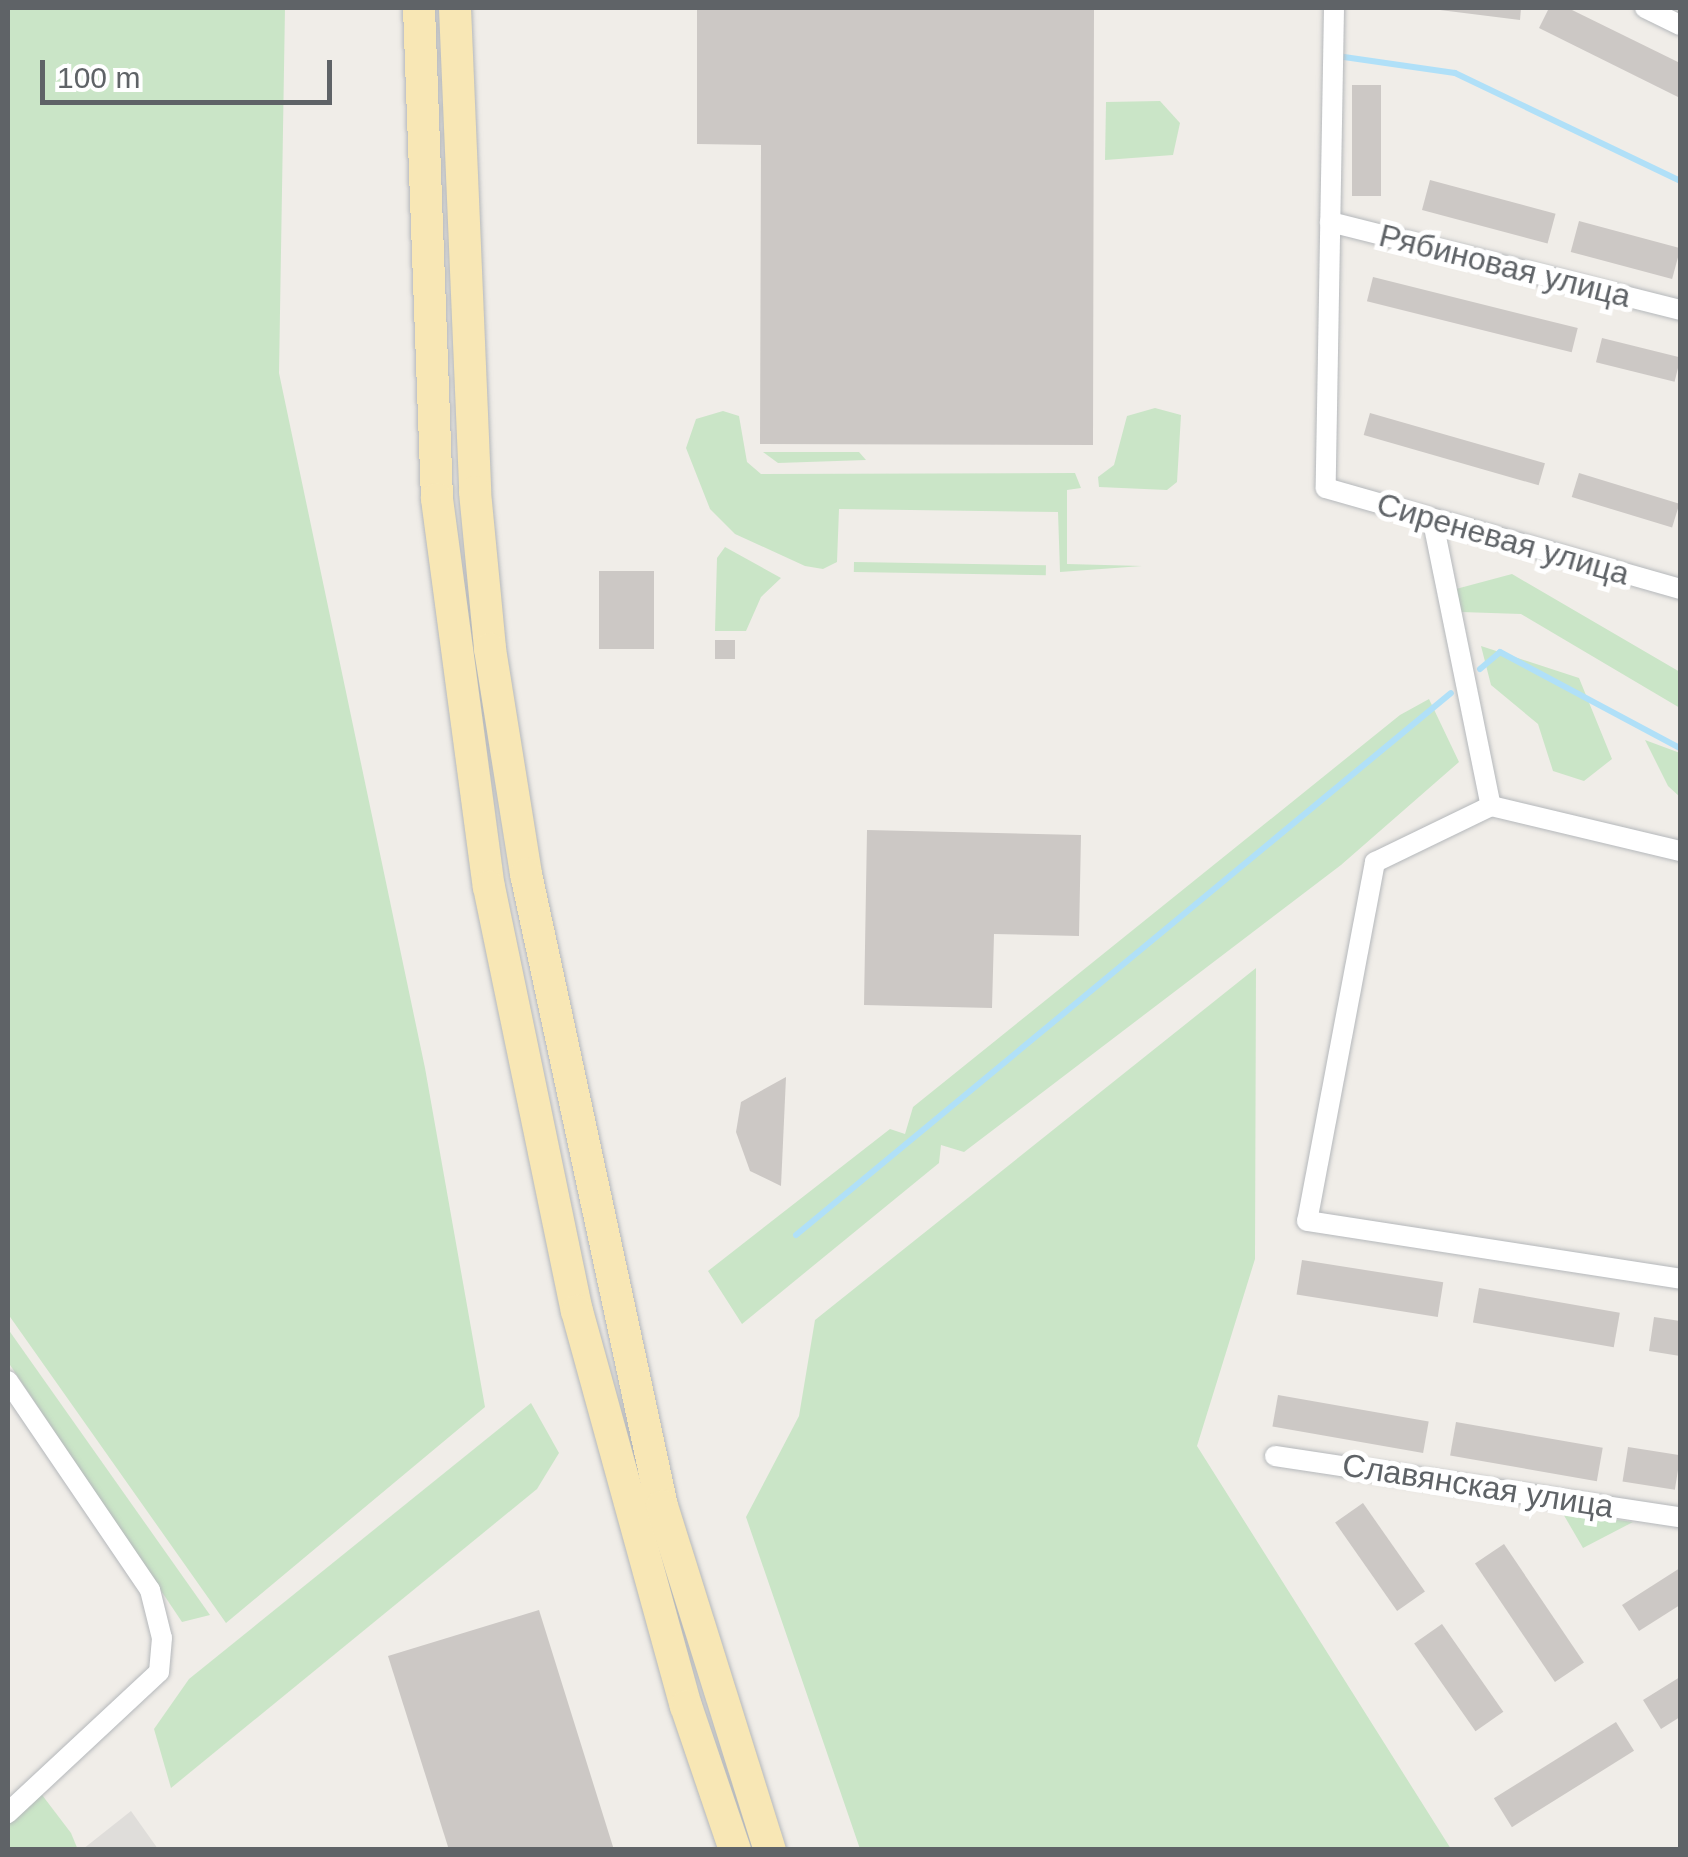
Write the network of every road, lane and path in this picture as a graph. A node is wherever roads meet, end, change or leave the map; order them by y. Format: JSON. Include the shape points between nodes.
{"nodes":[{"id":1,"x":420,"y":8,"type":"edge"},
{"id":2,"x":455,"y":8,"type":"edge"},
{"id":3,"x":1334,"y":8,"type":"edge"},
{"id":4,"x":1645,"y":8,"type":"edge"},
{"id":5,"x":1680,"y":24,"type":"edge"},
{"id":6,"x":1330,"y":222,"type":"junction"},
{"id":7,"x":1680,"y":310,"type":"edge"},
{"id":8,"x":1433,"y":522,"type":"junction"},
{"id":9,"x":1680,"y":589,"type":"edge"},
{"id":10,"x":1491,"y":806,"type":"junction"},
{"id":11,"x":1680,"y":852,"type":"edge"},
{"id":12,"x":573,"y":1107,"type":"junction"},
{"id":13,"x":534,"y":1112,"type":"junction"},
{"id":14,"x":1680,"y":1279,"type":"edge"},
{"id":15,"x":8,"y":1381,"type":"edge"},
{"id":16,"x":1275,"y":1456,"type":"dead end"},
{"id":17,"x":1680,"y":1517,"type":"edge"},
{"id":18,"x":8,"y":1813,"type":"edge"},
{"id":19,"x":735,"y":1850,"type":"edge"},
{"id":20,"x":770,"y":1850,"type":"edge"}],
"edges":[{"from":1,"to":13,"type":"main road","via":[[437,500],[489,886]]},
{"from":2,"to":12,"type":"main road","via":[[465,322],[490,649]]},
{"from":3,"to":6,"type":"street"},
{"from":4,"to":5,"type":"street"},
{"from":6,"to":7,"type":"street","name":"Рябиновая улица"},
{"from":6,"to":8,"type":"street","name":"Сиреневая улица","via":[[1326,488]]},
{"from":8,"to":9,"type":"street","name":"Сиреневая улица"},
{"from":8,"to":10,"type":"street"},
{"from":10,"to":11,"type":"street"},
{"from":10,"to":14,"type":"street","via":[[1375,862],[1306,1221]]},
{"from":12,"to":13,"type":"main road"},
{"from":12,"to":20,"type":"main road","via":[[662,1506]]},
{"from":13,"to":19,"type":"main road","via":[[577,1310],[686,1706]]},
{"from":15,"to":18,"type":"street","via":[[150,1590],[162,1638],[159,1672]]},
{"from":16,"to":17,"type":"street","name":"Славянская улица"}]}
